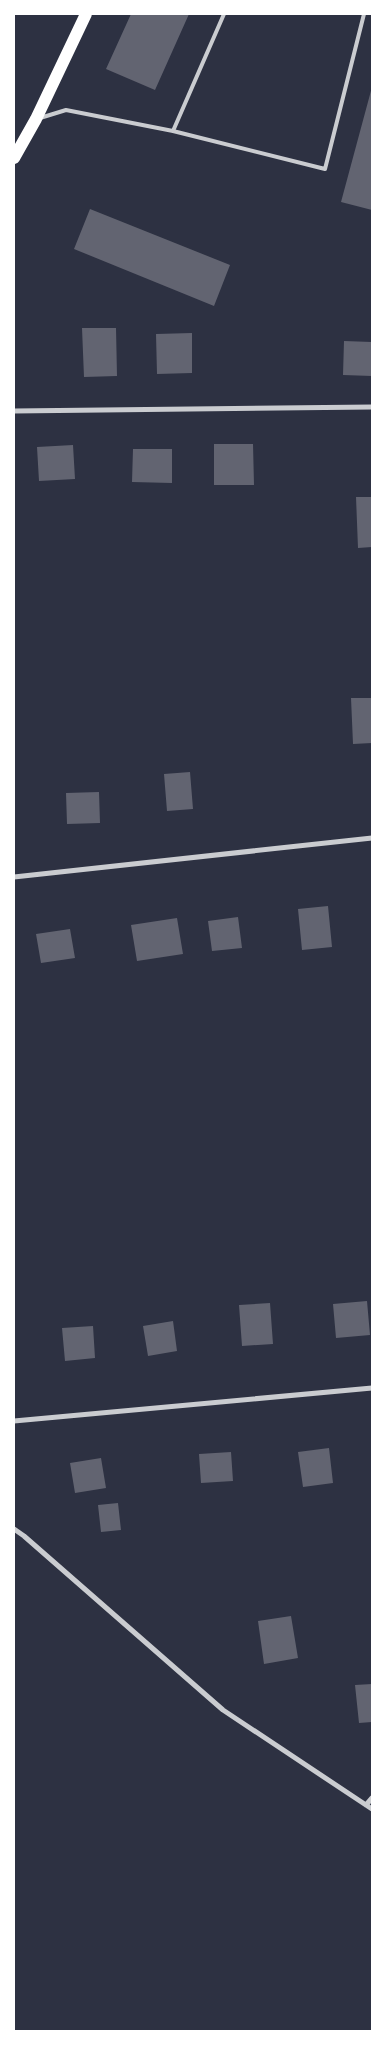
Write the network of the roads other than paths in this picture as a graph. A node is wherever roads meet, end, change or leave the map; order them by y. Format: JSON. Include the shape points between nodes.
{"nodes":[{"id":1,"x":86,"y":14,"type":"edge"},
{"id":2,"x":224,"y":14,"type":"edge"},
{"id":3,"x":364,"y":14,"type":"edge"},
{"id":4,"x":36,"y":119,"type":"junction"},
{"id":5,"x":173,"y":131,"type":"junction"},
{"id":6,"x":14,"y":158,"type":"edge"},
{"id":7,"x":372,"y":407,"type":"edge"},
{"id":8,"x":14,"y":411,"type":"edge"},
{"id":9,"x":372,"y":838,"type":"edge"},
{"id":10,"x":14,"y":877,"type":"edge"},
{"id":11,"x":372,"y":1388,"type":"edge"},
{"id":12,"x":14,"y":1421,"type":"edge"},
{"id":13,"x":14,"y":1529,"type":"edge"},
{"id":14,"x":372,"y":1798,"type":"edge"},
{"id":15,"x":366,"y":1805,"type":"junction"},
{"id":16,"x":372,"y":1809,"type":"edge"}],
"edges":[{"from":1,"to":4,"type":"main road"},
{"from":2,"to":5,"type":"lane"},
{"from":3,"to":5,"type":"lane","via":[[326,169]]},
{"from":4,"to":5,"type":"lane","via":[[66,110]]},
{"from":4,"to":6,"type":"main road"},
{"from":7,"to":8,"type":"street"},
{"from":9,"to":10,"type":"street"},
{"from":11,"to":12,"type":"street"},
{"from":13,"to":15,"type":"street","via":[[223,1710]]},
{"from":14,"to":15,"type":"street"},
{"from":15,"to":16,"type":"street"}]}
